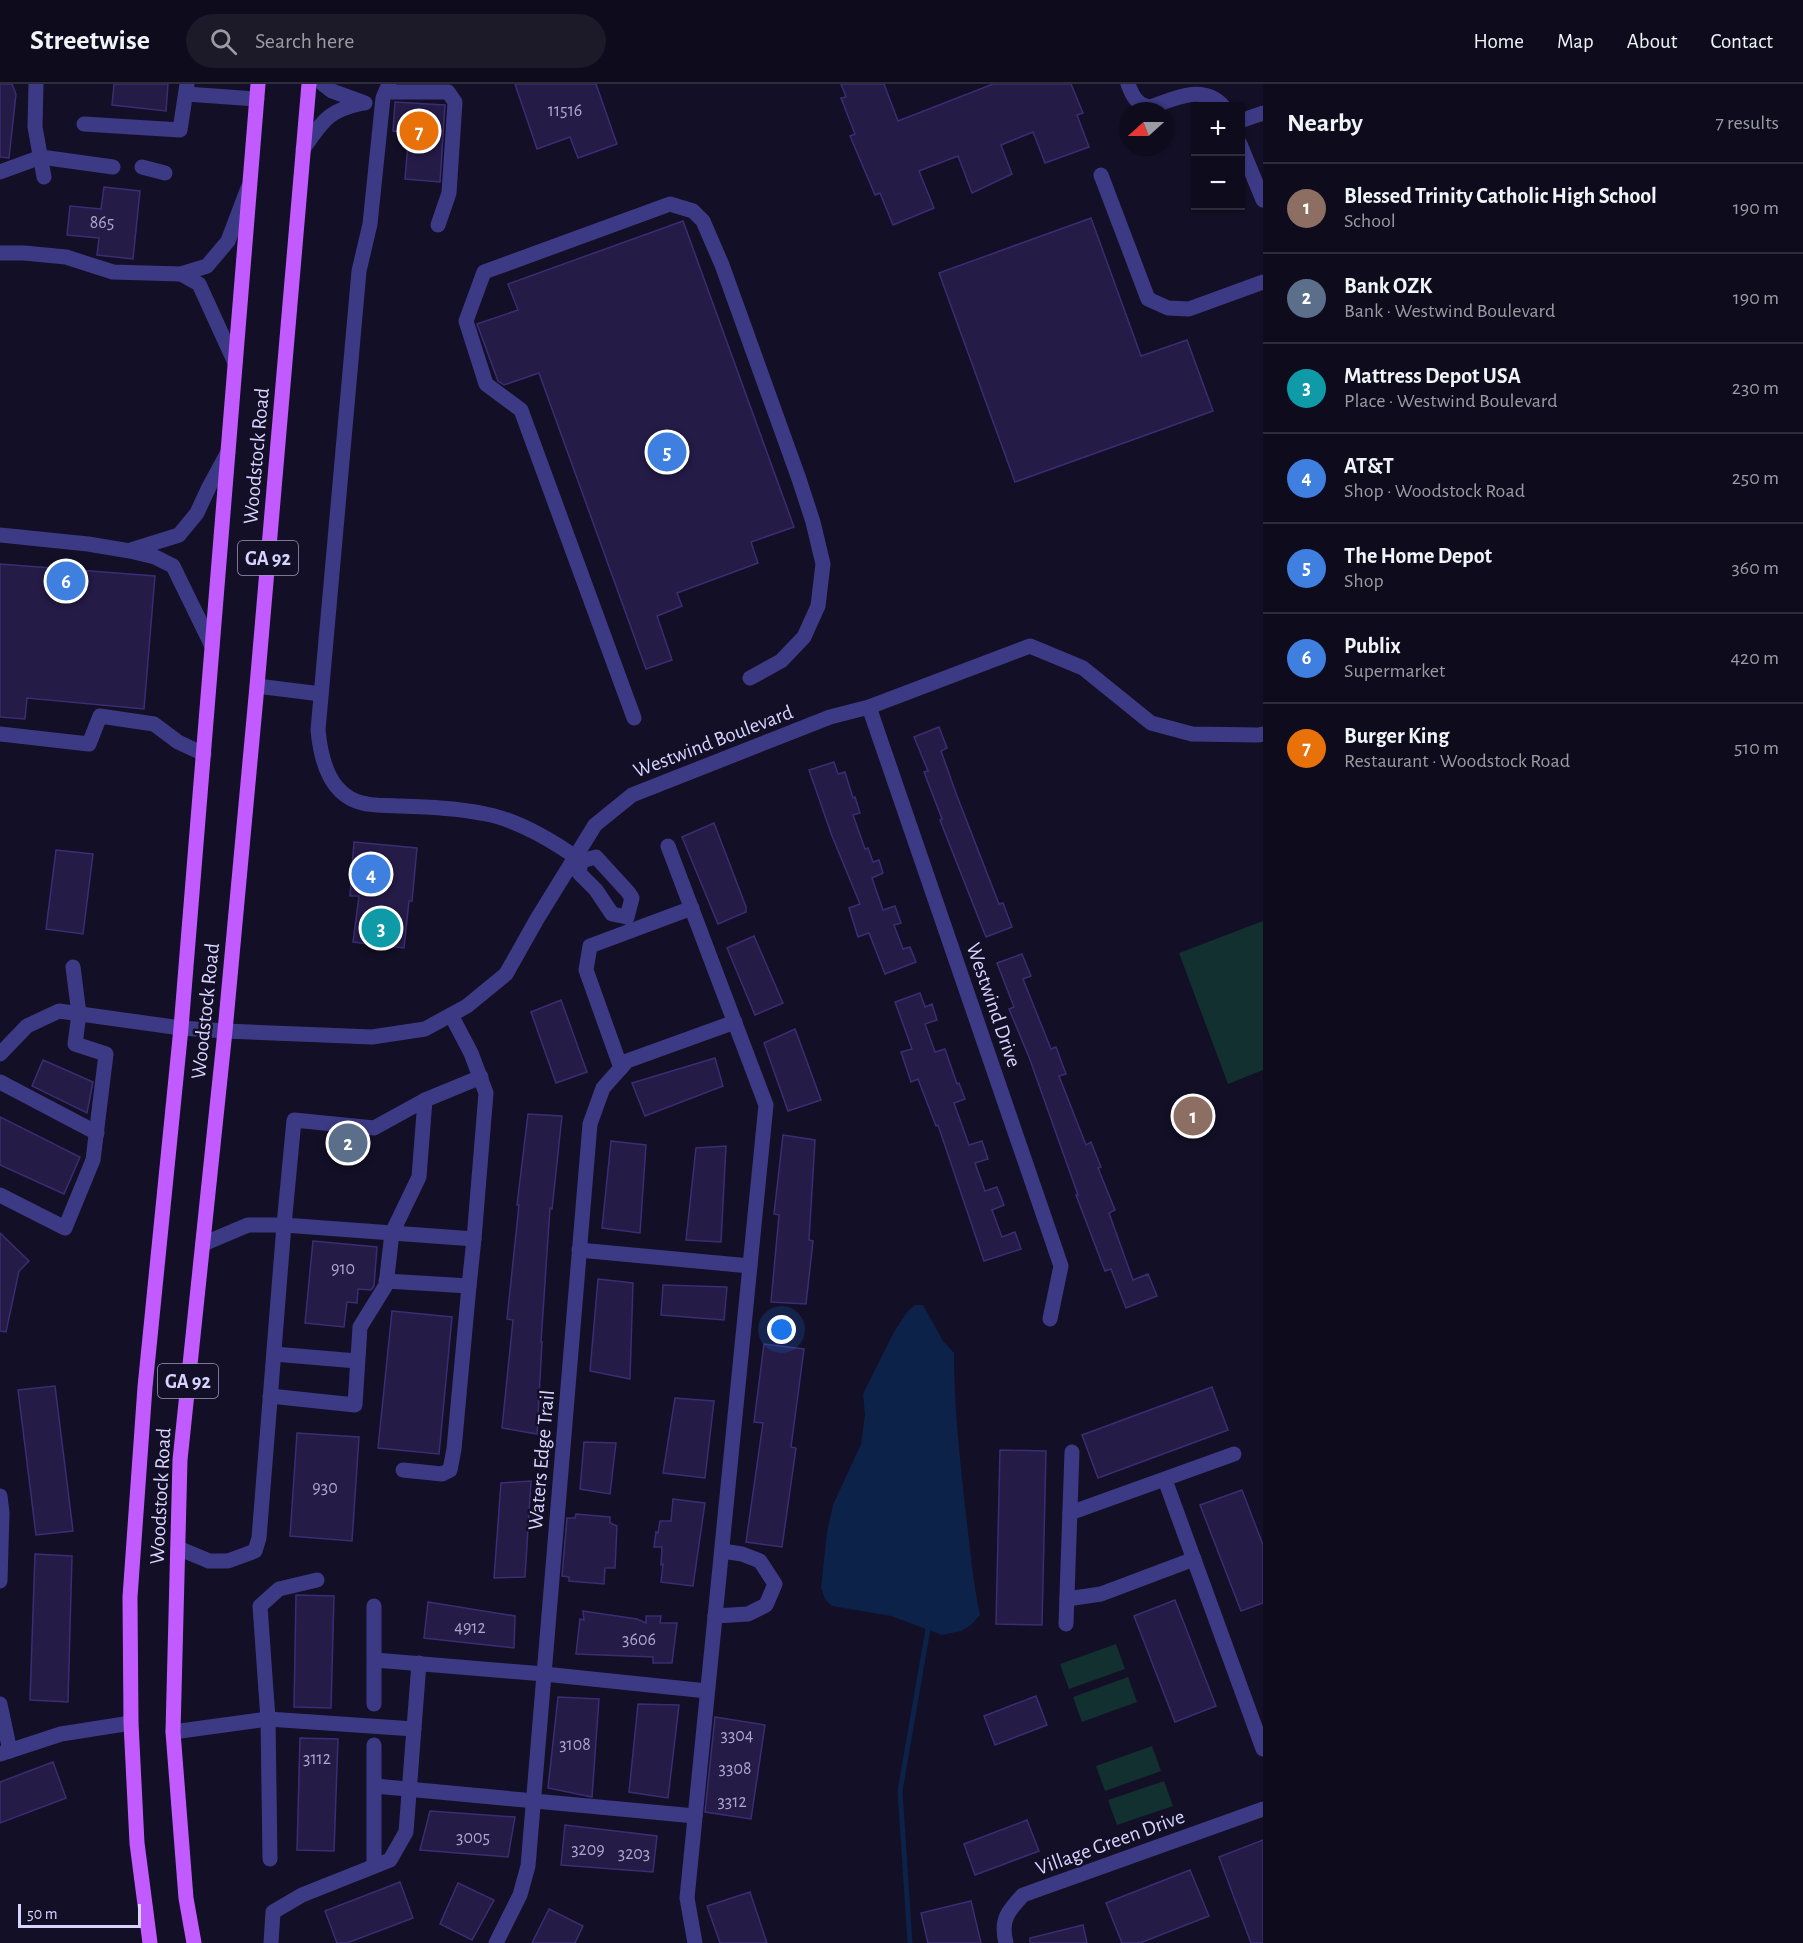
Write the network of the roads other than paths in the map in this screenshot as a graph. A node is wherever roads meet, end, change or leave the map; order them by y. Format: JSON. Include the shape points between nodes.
{"nodes":[{"id":1,"x":36,"y":84,"type":"edge"},
{"id":2,"x":309,"y":84,"type":"edge"},
{"id":3,"x":323,"y":84,"type":"edge"},
{"id":4,"x":1128,"y":84,"type":"edge"},
{"id":5,"x":187,"y":89,"type":"edge"},
{"id":6,"x":258,"y":91,"type":"edge"},
{"id":7,"x":386,"y":94,"type":"edge"},
{"id":8,"x":1219,"y":102,"type":"edge"},
{"id":9,"x":363,"y":103,"type":"junction"},
{"id":10,"x":1263,"y":112,"type":"edge"},
{"id":11,"x":1245,"y":119,"type":"edge"},
{"id":12,"x":84,"y":124,"type":"dead end"},
{"id":13,"x":303,"y":149,"type":"junction"},
{"id":14,"x":1245,"y":156,"type":"edge"},
{"id":15,"x":41,"y":157,"type":"junction"},
{"id":16,"x":113,"y":166,"type":"dead end"},
{"id":17,"x":142,"y":167,"type":"dead end"},
{"id":18,"x":0,"y":172,"type":"edge"},
{"id":19,"x":165,"y":173,"type":"dead end"},
{"id":20,"x":1101,"y":175,"type":"dead end"},
{"id":21,"x":44,"y":177,"type":"dead end"},
{"id":22,"x":250,"y":181,"type":"junction"},
{"id":23,"x":1263,"y":200,"type":"edge"},
{"id":24,"x":438,"y":225,"type":"dead end"},
{"id":25,"x":0,"y":253,"type":"edge"},
{"id":26,"x":181,"y":274,"type":"junction"},
{"id":27,"x":1263,"y":282,"type":"edge"},
{"id":28,"x":236,"y":363,"type":"junction"},
{"id":29,"x":228,"y":452,"type":"junction"},
{"id":30,"x":0,"y":536,"type":"edge"},
{"id":31,"x":130,"y":551,"type":"junction"},
{"id":32,"x":212,"y":646,"type":"junction"},
{"id":33,"x":750,"y":678,"type":"dead end"},
{"id":34,"x":257,"y":686,"type":"junction"},
{"id":35,"x":321,"y":694,"type":"junction"},
{"id":36,"x":869,"y":707,"type":"junction"},
{"id":37,"x":634,"y":717,"type":"dead end"},
{"id":38,"x":0,"y":734,"type":"edge"},
{"id":39,"x":1263,"y":734,"type":"edge"},
{"id":40,"x":204,"y":754,"type":"junction"},
{"id":41,"x":668,"y":846,"type":"dead end"},
{"id":42,"x":578,"y":858,"type":"junction"},
{"id":43,"x":614,"y":874,"type":"junction"},
{"id":44,"x":596,"y":890,"type":"junction"},
{"id":45,"x":692,"y":908,"type":"junction"},
{"id":46,"x":630,"y":924,"type":"junction"},
{"id":47,"x":73,"y":967,"type":"dead end"},
{"id":48,"x":79,"y":1014,"type":"junction"},
{"id":49,"x":451,"y":1015,"type":"junction"},
{"id":50,"x":735,"y":1022,"type":"junction"},
{"id":51,"x":181,"y":1028,"type":"junction"},
{"id":52,"x":225,"y":1031,"type":"junction"},
{"id":53,"x":0,"y":1054,"type":"edge"},
{"id":54,"x":621,"y":1068,"type":"junction"},
{"id":55,"x":481,"y":1077,"type":"junction"},
{"id":56,"x":0,"y":1082,"type":"edge"},
{"id":57,"x":425,"y":1100,"type":"junction"},
{"id":58,"x":97,"y":1133,"type":"junction"},
{"id":59,"x":0,"y":1195,"type":"edge"},
{"id":60,"x":284,"y":1226,"type":"junction"},
{"id":61,"x":392,"y":1233,"type":"junction"},
{"id":62,"x":474,"y":1239,"type":"junction"},
{"id":63,"x":202,"y":1244,"type":"junction"},
{"id":64,"x":579,"y":1250,"type":"junction"},
{"id":65,"x":750,"y":1266,"type":"junction"},
{"id":66,"x":386,"y":1281,"type":"junction"},
{"id":67,"x":469,"y":1286,"type":"junction"},
{"id":68,"x":1050,"y":1319,"type":"dead end"},
{"id":69,"x":274,"y":1354,"type":"junction"},
{"id":70,"x":357,"y":1361,"type":"junction"},
{"id":71,"x":270,"y":1396,"type":"junction"},
{"id":72,"x":1072,"y":1452,"type":"dead end"},
{"id":73,"x":1234,"y":1454,"type":"dead end"},
{"id":74,"x":403,"y":1470,"type":"dead end"},
{"id":75,"x":1165,"y":1480,"type":"junction"},
{"id":76,"x":0,"y":1496,"type":"edge"},
{"id":77,"x":1070,"y":1513,"type":"junction"},
{"id":78,"x":178,"y":1548,"type":"junction"},
{"id":79,"x":722,"y":1551,"type":"junction"},
{"id":80,"x":1194,"y":1559,"type":"junction"},
{"id":81,"x":0,"y":1566,"type":"edge"},
{"id":82,"x":317,"y":1580,"type":"dead end"},
{"id":83,"x":0,"y":1581,"type":"edge"},
{"id":84,"x":1067,"y":1599,"type":"junction"},
{"id":85,"x":374,"y":1606,"type":"dead end"},
{"id":86,"x":715,"y":1616,"type":"junction"},
{"id":87,"x":1066,"y":1624,"type":"dead end"},
{"id":88,"x":375,"y":1660,"type":"junction"},
{"id":89,"x":419,"y":1664,"type":"junction"},
{"id":90,"x":544,"y":1674,"type":"junction"},
{"id":91,"x":707,"y":1691,"type":"junction"},
{"id":92,"x":0,"y":1704,"type":"edge"},
{"id":93,"x":374,"y":1704,"type":"dead end"},
{"id":94,"x":268,"y":1719,"type":"junction"},
{"id":95,"x":131,"y":1723,"type":"junction"},
{"id":96,"x":414,"y":1729,"type":"junction"},
{"id":97,"x":173,"y":1732,"type":"junction"},
{"id":98,"x":374,"y":1745,"type":"dead end"},
{"id":99,"x":1263,"y":1749,"type":"edge"},
{"id":100,"x":5,"y":1752,"type":"edge"},
{"id":101,"x":375,"y":1786,"type":"junction"},
{"id":102,"x":409,"y":1790,"type":"junction"},
{"id":103,"x":533,"y":1800,"type":"junction"},
{"id":104,"x":1263,"y":1809,"type":"edge"},
{"id":105,"x":695,"y":1816,"type":"junction"},
{"id":106,"x":270,"y":1858,"type":"dead end"},
{"id":107,"x":374,"y":1866,"type":"junction"},
{"id":108,"x":150,"y":1943,"type":"edge"},
{"id":109,"x":194,"y":1943,"type":"edge"},
{"id":110,"x":271,"y":1943,"type":"edge"},
{"id":111,"x":496,"y":1943,"type":"edge"},
{"id":112,"x":695,"y":1943,"type":"edge"},
{"id":113,"x":1006,"y":1943,"type":"edge"}],
"edges":[{"from":1,"to":15,"type":"street","via":[[35,127]]},
{"from":2,"to":13,"type":"main road","name":"Woodstock Road","number":"GA 92"},
{"from":3,"to":9,"type":"street"},
{"from":4,"to":8,"type":"street","via":[[1144,107],[1192,94],[1205,94]]},
{"from":5,"to":6,"type":"street"},
{"from":5,"to":12,"type":"street","via":[[180,130]]},
{"from":6,"to":22,"type":"main road","name":"Woodstock Road","number":"GA 92"},
{"from":7,"to":9,"type":"street"},
{"from":7,"to":24,"type":"street","via":[[448,92],[456,102],[449,193]]},
{"from":7,"to":35,"type":"street","via":[[370,224],[359,271]]},
{"from":9,"to":13,"type":"street","via":[[341,108],[325,120]]},
{"from":10,"to":11,"type":"street"},
{"from":13,"to":34,"type":"main road","name":"Woodstock Road","number":"GA 92"},
{"from":14,"to":23,"type":"street"},
{"from":15,"to":16,"type":"street"},
{"from":15,"to":18,"type":"street"},
{"from":15,"to":21,"type":"street"},
{"from":17,"to":19,"type":"street"},
{"from":20,"to":27,"type":"street","via":[[1148,298],[1168,308],[1189,309]]},
{"from":22,"to":26,"type":"street","via":[[228,241],[207,266]]},
{"from":22,"to":28,"type":"main road","name":"Woodstock Road","number":"GA 92"},
{"from":25,"to":26,"type":"street","via":[[66,257],[113,272]]},
{"from":26,"to":28,"type":"street","via":[[200,284]]},
{"from":28,"to":29,"type":"main road","name":"Woodstock Road","number":"GA 92"},
{"from":29,"to":31,"type":"street","via":[[198,513],[179,535]]},
{"from":29,"to":32,"type":"main road","name":"Woodstock Road","number":"GA 92"},
{"from":30,"to":31,"type":"street"},
{"from":31,"to":32,"type":"street","via":[[173,566]]},
{"from":32,"to":40,"type":"main road","name":"Woodstock Road","number":"GA 92"},
{"from":33,"to":37,"type":"street","via":[[781,660],[804,637],[818,606],[823,564],[813,522],[713,243],[703,221],[693,211],[670,204],[484,272],[466,321],[486,384],[521,410]]},
{"from":34,"to":35,"type":"street"},
{"from":34,"to":52,"type":"main road","name":"Woodstock Road","number":"GA 92"},
{"from":35,"to":42,"type":"street","via":[[320,754],[328,776],[348,797],[366,804],[488,814],[518,824]]},
{"from":36,"to":39,"type":"street","name":"Westwind Boulevard","via":[[1030,646],[1083,668],[1151,723],[1191,734]]},
{"from":36,"to":42,"type":"street","name":"Westwind Boulevard","via":[[830,717],[632,795],[595,825]]},
{"from":36,"to":68,"type":"street","name":"Westwind Drive","via":[[1061,1266]]},
{"from":38,"to":40,"type":"street","via":[[89,744],[100,716],[154,724],[178,742]]},
{"from":40,"to":51,"type":"main road","name":"Woodstock Road","number":"GA 92"},
{"from":41,"to":45,"type":"street"},
{"from":42,"to":43,"type":"street","via":[[596,857]]},
{"from":42,"to":44,"type":"street","via":[[579,873]]},
{"from":42,"to":49,"type":"street","name":"Westwind Boulevard","via":[[506,974]]},
{"from":43,"to":44,"type":"street"},
{"from":43,"to":46,"type":"street","via":[[632,898]]},
{"from":44,"to":46,"type":"street","via":[[612,914]]},
{"from":45,"to":46,"type":"street"},
{"from":45,"to":50,"type":"street"},
{"from":46,"to":54,"type":"street","via":[[591,946],[586,970]]},
{"from":47,"to":48,"type":"street"},
{"from":48,"to":51,"type":"street","name":"Westwind Boulevard"},
{"from":48,"to":53,"type":"street","name":"Westwind Boulevard","via":[[59,1011],[27,1026]]},
{"from":48,"to":58,"type":"street","via":[[75,1044],[106,1054]]},
{"from":49,"to":52,"type":"street","name":"Westwind Boulevard","via":[[425,1029],[372,1036]]},
{"from":49,"to":55,"type":"street"},
{"from":50,"to":54,"type":"street","name":"Waters Edge Trail","via":[[627,1061]]},
{"from":50,"to":65,"type":"street","via":[[766,1105]]},
{"from":51,"to":52,"type":"street","name":"Westwind Boulevard"},
{"from":51,"to":95,"type":"main road","name":"Woodstock Road","number":"GA 92","via":[[145,1388],[130,1597]]},
{"from":52,"to":63,"type":"main road","name":"Woodstock Road","number":"GA 92"},
{"from":54,"to":64,"type":"street","name":"Waters Edge Trail","via":[[603,1088],[590,1125]]},
{"from":55,"to":57,"type":"street"},
{"from":55,"to":62,"type":"street","via":[[486,1092]]},
{"from":56,"to":58,"type":"street"},
{"from":57,"to":60,"type":"street","via":[[374,1128],[294,1119]]},
{"from":57,"to":61,"type":"street","via":[[419,1177]]},
{"from":58,"to":59,"type":"street","via":[[93,1160],[65,1228]]},
{"from":60,"to":61,"type":"street"},
{"from":60,"to":63,"type":"street","via":[[248,1225]]},
{"from":60,"to":69,"type":"street"},
{"from":61,"to":62,"type":"street"},
{"from":61,"to":66,"type":"street"},
{"from":62,"to":67,"type":"street"},
{"from":63,"to":78,"type":"main road","name":"Woodstock Road","number":"GA 92","via":[[180,1460]]},
{"from":64,"to":65,"type":"street"},
{"from":64,"to":90,"type":"street","name":"Waters Edge Trail"},
{"from":65,"to":79,"type":"street"},
{"from":66,"to":67,"type":"street"},
{"from":66,"to":70,"type":"street","via":[[360,1327]]},
{"from":67,"to":74,"type":"street","via":[[450,1470],[442,1474]]},
{"from":69,"to":70,"type":"street"},
{"from":69,"to":71,"type":"street"},
{"from":70,"to":71,"type":"street","via":[[355,1405]]},
{"from":71,"to":78,"type":"street","via":[[255,1551],[228,1561],[209,1562]]},
{"from":72,"to":77,"type":"street"},
{"from":73,"to":75,"type":"street"},
{"from":75,"to":77,"type":"street"},
{"from":75,"to":80,"type":"street"},
{"from":76,"to":81,"type":"street"},
{"from":77,"to":84,"type":"street"},
{"from":78,"to":97,"type":"main road","name":"Woodstock Road","number":"GA 92"},
{"from":79,"to":86,"type":"street"},
{"from":79,"to":86,"type":"street","via":[[760,1562],[775,1584],[766,1605],[748,1614]]},
{"from":80,"to":84,"type":"street","via":[[1101,1594]]},
{"from":80,"to":99,"type":"street"},
{"from":81,"to":83,"type":"street"},
{"from":82,"to":94,"type":"street","via":[[279,1589],[260,1606]]},
{"from":84,"to":87,"type":"street"},
{"from":85,"to":88,"type":"street"},
{"from":86,"to":91,"type":"street"},
{"from":88,"to":89,"type":"street"},
{"from":88,"to":93,"type":"street"},
{"from":89,"to":90,"type":"street"},
{"from":89,"to":96,"type":"street"},
{"from":90,"to":91,"type":"street"},
{"from":90,"to":103,"type":"street","name":"Waters Edge Trail"},
{"from":91,"to":105,"type":"street"},
{"from":92,"to":100,"type":"street"},
{"from":94,"to":96,"type":"street"},
{"from":94,"to":97,"type":"street"},
{"from":94,"to":106,"type":"street"},
{"from":95,"to":100,"type":"street","via":[[61,1734]]},
{"from":95,"to":108,"type":"main road","name":"Woodstock Road","number":"GA 92","via":[[137,1843]]},
{"from":96,"to":102,"type":"street"},
{"from":97,"to":109,"type":"main road","name":"Woodstock Road","number":"GA 92","via":[[186,1898]]},
{"from":98,"to":101,"type":"street"},
{"from":101,"to":102,"type":"street"},
{"from":101,"to":107,"type":"street"},
{"from":102,"to":103,"type":"street"},
{"from":102,"to":107,"type":"street","via":[[406,1832],[390,1860]]},
{"from":103,"to":105,"type":"street"},
{"from":103,"to":111,"type":"street","name":"Waters Edge Trail","via":[[528,1866],[520,1895]]},
{"from":104,"to":113,"type":"street","name":"Village Green Drive","via":[[1023,1895],[1006,1913]]},
{"from":105,"to":112,"type":"street","via":[[687,1898]]},
{"from":107,"to":110,"type":"street","via":[[302,1895],[273,1912]]}]}
